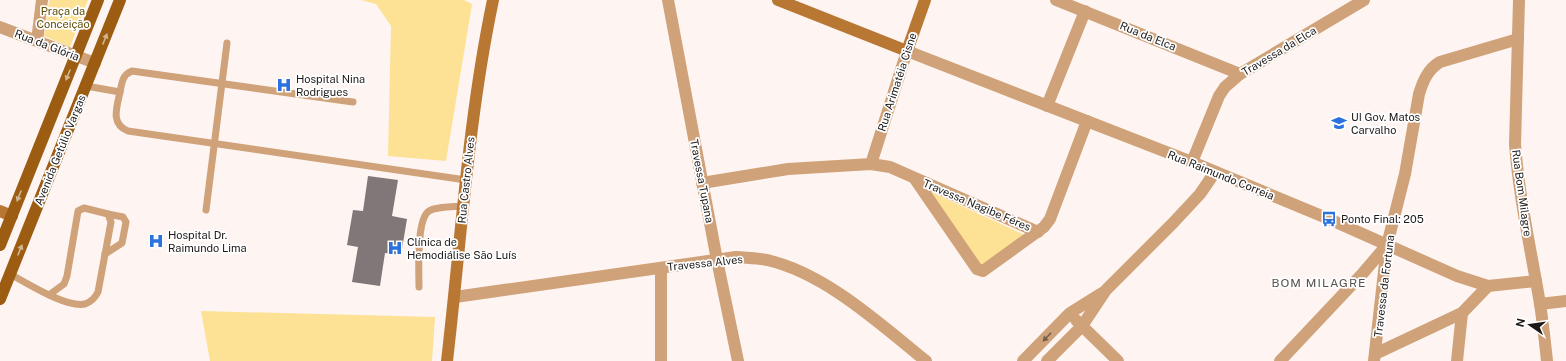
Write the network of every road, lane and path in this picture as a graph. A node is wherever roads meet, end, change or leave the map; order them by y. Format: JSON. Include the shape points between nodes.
{"nodes":[{"id":1,"x":42,"y":0,"type":"edge"},
{"id":2,"x":98,"y":0,"type":"edge"},
{"id":3,"x":120,"y":0,"type":"edge"},
{"id":4,"x":492,"y":0,"type":"edge"},
{"id":5,"x":668,"y":0,"type":"edge"},
{"id":6,"x":924,"y":0,"type":"edge"},
{"id":7,"x":1056,"y":0,"type":"edge"},
{"id":8,"x":1364,"y":0,"type":"edge"},
{"id":9,"x":1519,"y":0,"type":"edge"},
{"id":10,"x":782,"y":1,"type":"edge"},
{"id":11,"x":1085,"y":11,"type":"junction"},
{"id":12,"x":0,"y":27,"type":"edge"},
{"id":13,"x":1518,"y":39,"type":"junction"},
{"id":14,"x":37,"y":41,"type":"junction"},
{"id":15,"x":227,"y":43,"type":"dead end"},
{"id":16,"x":907,"y":51,"type":"junction"},
{"id":17,"x":75,"y":56,"type":"junction"},
{"id":18,"x":95,"y":63,"type":"junction"},
{"id":19,"x":1240,"y":74,"type":"junction"},
{"id":20,"x":223,"y":83,"type":"junction"},
{"id":21,"x":86,"y":86,"type":"junction"},
{"id":22,"x":120,"y":92,"type":"junction"},
{"id":23,"x":353,"y":102,"type":"dead end"},
{"id":24,"x":1047,"y":106,"type":"junction"},
{"id":25,"x":1087,"y":121,"type":"junction"},
{"id":26,"x":215,"y":143,"type":"junction"},
{"id":27,"x":1192,"y":162,"type":"junction"},
{"id":28,"x":871,"y":164,"type":"junction"},
{"id":29,"x":1215,"y":172,"type":"junction"},
{"id":30,"x":915,"y":179,"type":"junction"},
{"id":31,"x":466,"y":180,"type":"junction"},
{"id":32,"x":702,"y":183,"type":"junction"},
{"id":33,"x":464,"y":206,"type":"junction"},
{"id":34,"x":206,"y":210,"type":"dead end"},
{"id":35,"x":0,"y":211,"type":"edge"},
{"id":36,"x":108,"y":214,"type":"junction"},
{"id":37,"x":12,"y":216,"type":"junction"},
{"id":38,"x":1038,"y":232,"type":"junction"},
{"id":39,"x":0,"y":245,"type":"edge"},
{"id":40,"x":1387,"y":246,"type":"junction"},
{"id":41,"x":105,"y":254,"type":"junction"},
{"id":42,"x":717,"y":260,"type":"junction"},
{"id":43,"x":661,"y":268,"type":"junction"},
{"id":44,"x":10,"y":274,"type":"junction"},
{"id":45,"x":1536,"y":281,"type":"junction"},
{"id":46,"x":1488,"y":286,"type":"junction"},
{"id":47,"x":419,"y":287,"type":"dead end"},
{"id":48,"x":1106,"y":290,"type":"junction"},
{"id":49,"x":49,"y":295,"type":"junction"},
{"id":50,"x":454,"y":297,"type":"junction"},
{"id":51,"x":0,"y":299,"type":"edge"},
{"id":52,"x":1566,"y":301,"type":"edge"},
{"id":53,"x":1540,"y":304,"type":"junction"},
{"id":54,"x":1070,"y":313,"type":"junction"},
{"id":55,"x":1462,"y":313,"type":"junction"},
{"id":56,"x":1082,"y":326,"type":"junction"},
{"id":57,"x":1374,"y":358,"type":"edge"},
{"id":58,"x":447,"y":361,"type":"edge"},
{"id":59,"x":661,"y":361,"type":"edge"},
{"id":60,"x":738,"y":361,"type":"edge"},
{"id":61,"x":926,"y":361,"type":"edge"},
{"id":62,"x":1023,"y":361,"type":"edge"},
{"id":63,"x":1047,"y":361,"type":"edge"},
{"id":64,"x":1118,"y":361,"type":"edge"},
{"id":65,"x":1280,"y":361,"type":"edge"},
{"id":66,"x":1457,"y":361,"type":"edge"},
{"id":67,"x":1547,"y":361,"type":"edge"}],
"edges":[{"from":1,"to":14,"type":"street"},
{"from":2,"to":17,"type":"main road","name":"Avenida Getúlio Vargas"},
{"from":18,"to":3,"type":"main road","name":"Avenida Getúlio Vargas","one_way":true},
{"from":4,"to":31,"type":"street","name":"Rua Castro Alves","via":[[475,95]]},
{"from":5,"to":32,"type":"street","name":"Travessa Tupana"},
{"from":6,"to":16,"type":"street","name":"Rua Arimatéia Cisne"},
{"from":7,"to":11,"type":"street","name":"Rua da Elca"},
{"from":8,"to":19,"type":"street","name":"Travessa da Elca"},
{"from":9,"to":13,"type":"street","name":"Rua Bom Milagre"},
{"from":10,"to":16,"type":"street"},
{"from":11,"to":19,"type":"street","name":"Rua da Elca"},
{"from":11,"to":24,"type":"street"},
{"from":12,"to":14,"type":"street","name":"Rua da Glória"},
{"from":13,"to":40,"type":"street","name":"Travessa da Fortuna","via":[[1440,62],[1427,74],[1419,94],[1405,174]]},
{"from":13,"to":45,"type":"street","name":"Rua Bom Milagre","via":[[1515,150],[1518,185]]},
{"from":14,"to":17,"type":"street","name":"Rua da Glória"},
{"from":15,"to":20,"type":"lane"},
{"from":16,"to":24,"type":"street","name":"Rua Raimundo Correia"},
{"from":16,"to":28,"type":"street","name":"Rua Arimatéia Cisne"},
{"from":17,"to":18,"type":"street","name":"Rua da Glória"},
{"from":17,"to":37,"type":"main road","name":"Avenida Getúlio Vargas","one_way":true},
{"from":18,"to":21,"type":"main road","name":"Avenida Getúlio Vargas"},
{"from":19,"to":27,"type":"street","name":"Travessa da Elca","via":[[1219,96]]},
{"from":20,"to":22,"type":"lane","via":[[132,71],[124,76]]},
{"from":20,"to":23,"type":"lane"},
{"from":20,"to":26,"type":"lane"},
{"from":21,"to":22,"type":"lane"},
{"from":44,"to":21,"type":"main road","name":"Avenida Getúlio Vargas","one_way":true},
{"from":22,"to":26,"type":"lane","via":[[116,118],[123,129]]},
{"from":24,"to":25,"type":"street","name":"Rua Raimundo Correia"},
{"from":25,"to":27,"type":"street","name":"Rua Raimundo Correia"},
{"from":25,"to":38,"type":"street","name":"Travessa Nagibe Féres","via":[[1050,219]]},
{"from":26,"to":31,"type":"lane"},
{"from":26,"to":34,"type":"lane"},
{"from":27,"to":29,"type":"street","name":"Rua Raimundo Correia"},
{"from":28,"to":30,"type":"street","name":"Travessa Nagibe Féres","via":[[890,167]]},
{"from":28,"to":32,"type":"street","name":"Travessa Nagibe Féres","via":[[788,169]]},
{"from":29,"to":40,"type":"street","name":"Rua Raimundo Correia"},
{"from":29,"to":48,"type":"street","via":[[1200,194]]},
{"from":30,"to":38,"type":"street","name":"Travessa Nagibe Féres"},
{"from":30,"to":38,"type":"street","name":"Travessa Nagibe Féres","via":[[980,271],[990,267]]},
{"from":31,"to":33,"type":"street","name":"Rua Castro Alves"},
{"from":32,"to":42,"type":"street","name":"Travessa Tupana"},
{"from":33,"to":47,"type":"lane","via":[[432,210],[425,215],[421,226]]},
{"from":33,"to":50,"type":"street","name":"Rua Castro Alves"},
{"from":35,"to":37,"type":"street"},
{"from":36,"to":41,"type":"lane","via":[[111,222]]},
{"from":36,"to":41,"type":"lane","via":[[123,218],[126,222],[122,242]]},
{"from":36,"to":49,"type":"lane","via":[[84,208],[78,211],[67,276],[64,284]]},
{"from":37,"to":39,"type":"main road","name":"Avenida Getúlio Vargas"},
{"from":40,"to":46,"type":"street","name":"Rua Raimundo Correia","via":[[1457,276]]},
{"from":40,"to":57,"type":"street","name":"Travessa da Fortuna"},
{"from":40,"to":65,"type":"street"},
{"from":41,"to":49,"type":"lane","via":[[98,292],[94,300],[84,304],[70,303]]},
{"from":42,"to":43,"type":"street","name":"Travessa Alves"},
{"from":42,"to":60,"type":"street","name":"Travessa Tupana"},
{"from":42,"to":61,"type":"street","name":"Travessa Alves","via":[[766,260],[808,275],[835,291]]},
{"from":43,"to":50,"type":"street","name":"Travessa Alves"},
{"from":43,"to":59,"type":"street"},
{"from":44,"to":49,"type":"lane"},
{"from":44,"to":51,"type":"main road","name":"Avenida Getúlio Vargas"},
{"from":45,"to":46,"type":"street","name":"Rua Raimundo Correia"},
{"from":45,"to":53,"type":"street","name":"Rua Bom Milagre"},
{"from":46,"to":55,"type":"street"},
{"from":48,"to":54,"type":"street"},
{"from":48,"to":56,"type":"street"},
{"from":50,"to":58,"type":"street","name":"Rua Castro Alves"},
{"from":52,"to":53,"type":"street"},
{"from":53,"to":67,"type":"street","name":"Rua Bom Milagre"},
{"from":54,"to":56,"type":"street"},
{"from":54,"to":62,"type":"street","one_way":true},
{"from":55,"to":57,"type":"street","via":[[1426,329]]},
{"from":55,"to":66,"type":"street"},
{"from":56,"to":63,"type":"street"},
{"from":56,"to":64,"type":"street"}]}
